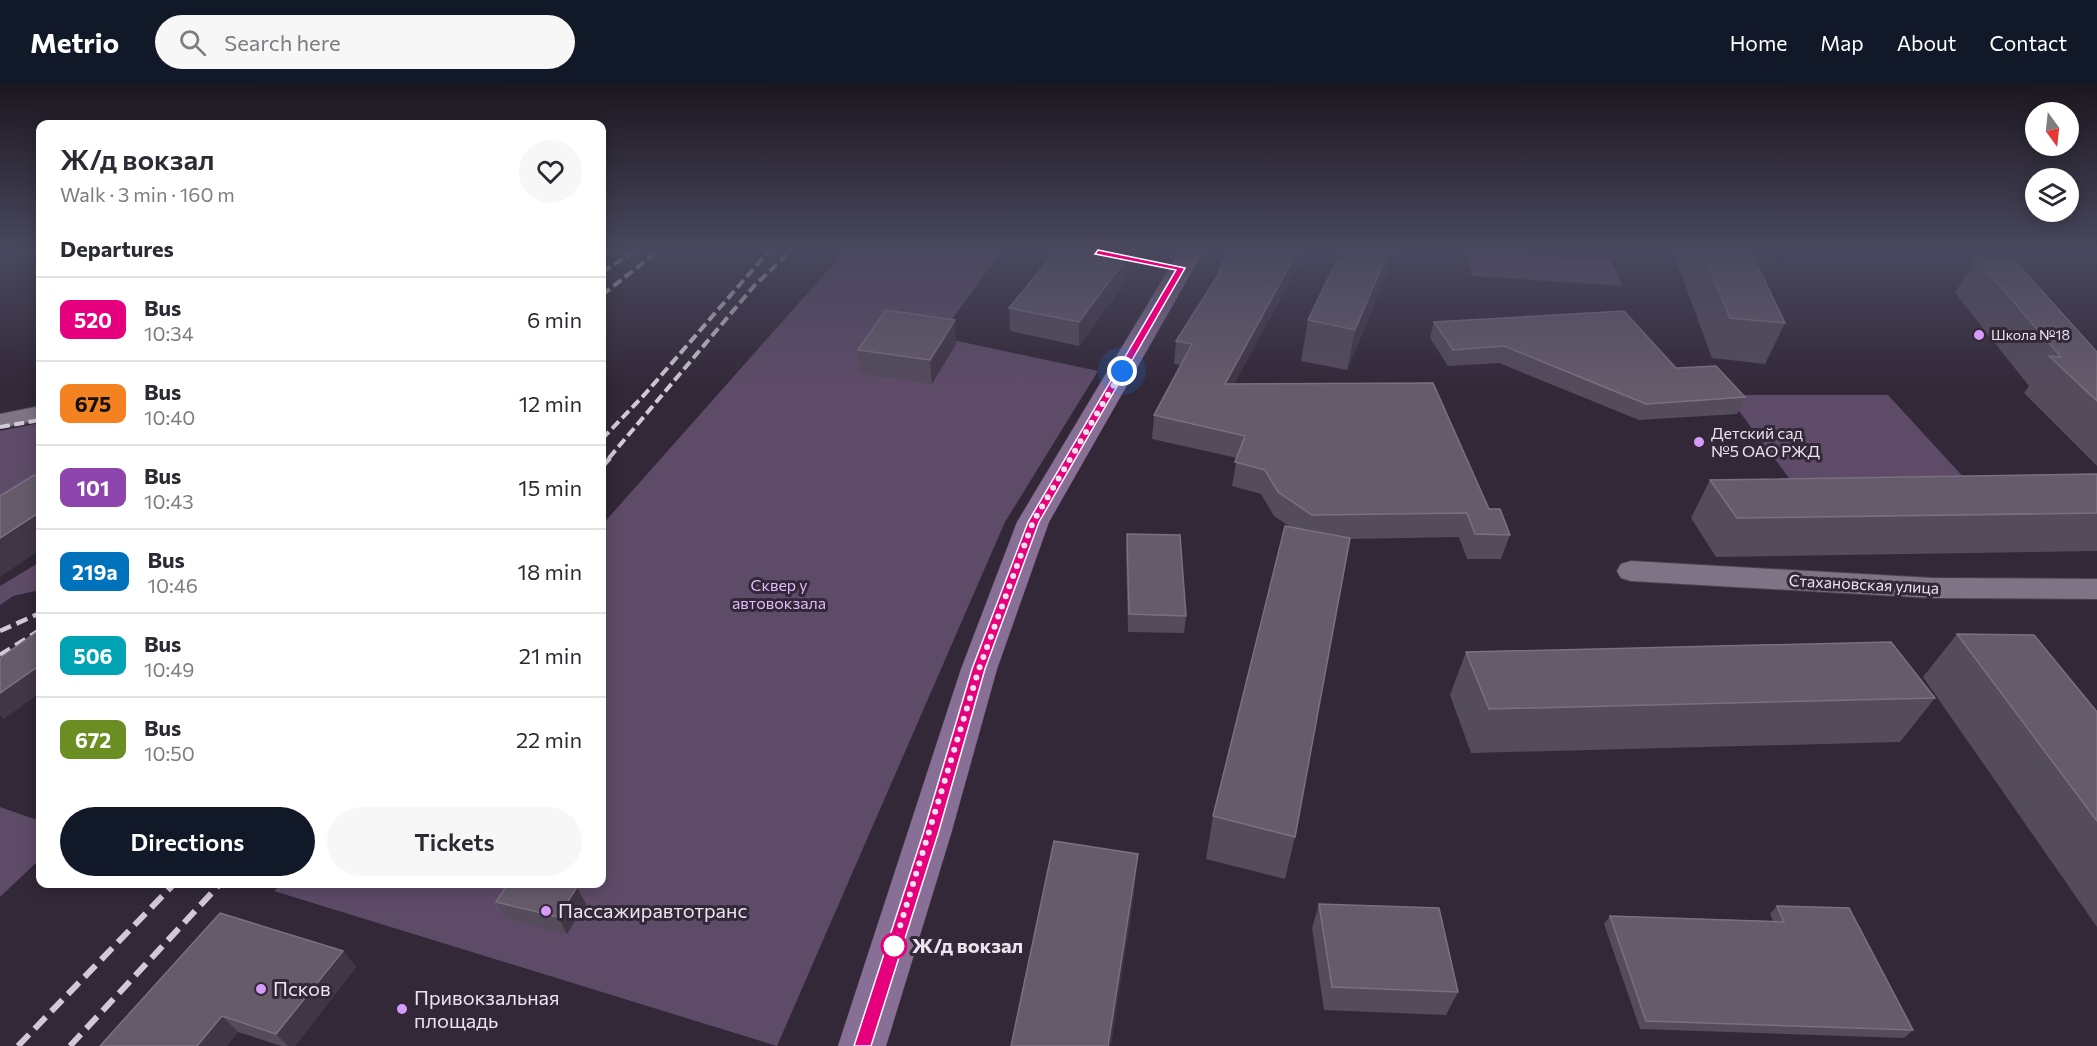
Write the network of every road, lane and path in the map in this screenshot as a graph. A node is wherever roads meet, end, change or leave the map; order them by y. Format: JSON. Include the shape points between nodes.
{"nodes":[{"id":1,"x":1165,"y":297,"type":"edge"},
{"id":2,"x":36,"y":413,"type":"edge"},
{"id":3,"x":0,"y":421,"type":"edge"},
{"id":4,"x":1631,"y":571,"type":"dead end"},
{"id":5,"x":2097,"y":589,"type":"edge"},
{"id":6,"x":862,"y":1046,"type":"edge"}],
"edges":[{"from":1,"to":6,"type":"main road","via":[[1033,522],[979,669]]},
{"from":2,"to":3,"type":"street"},
{"from":4,"to":5,"type":"street","name":"Стахановская улица","via":[[1934,588]]}]}
